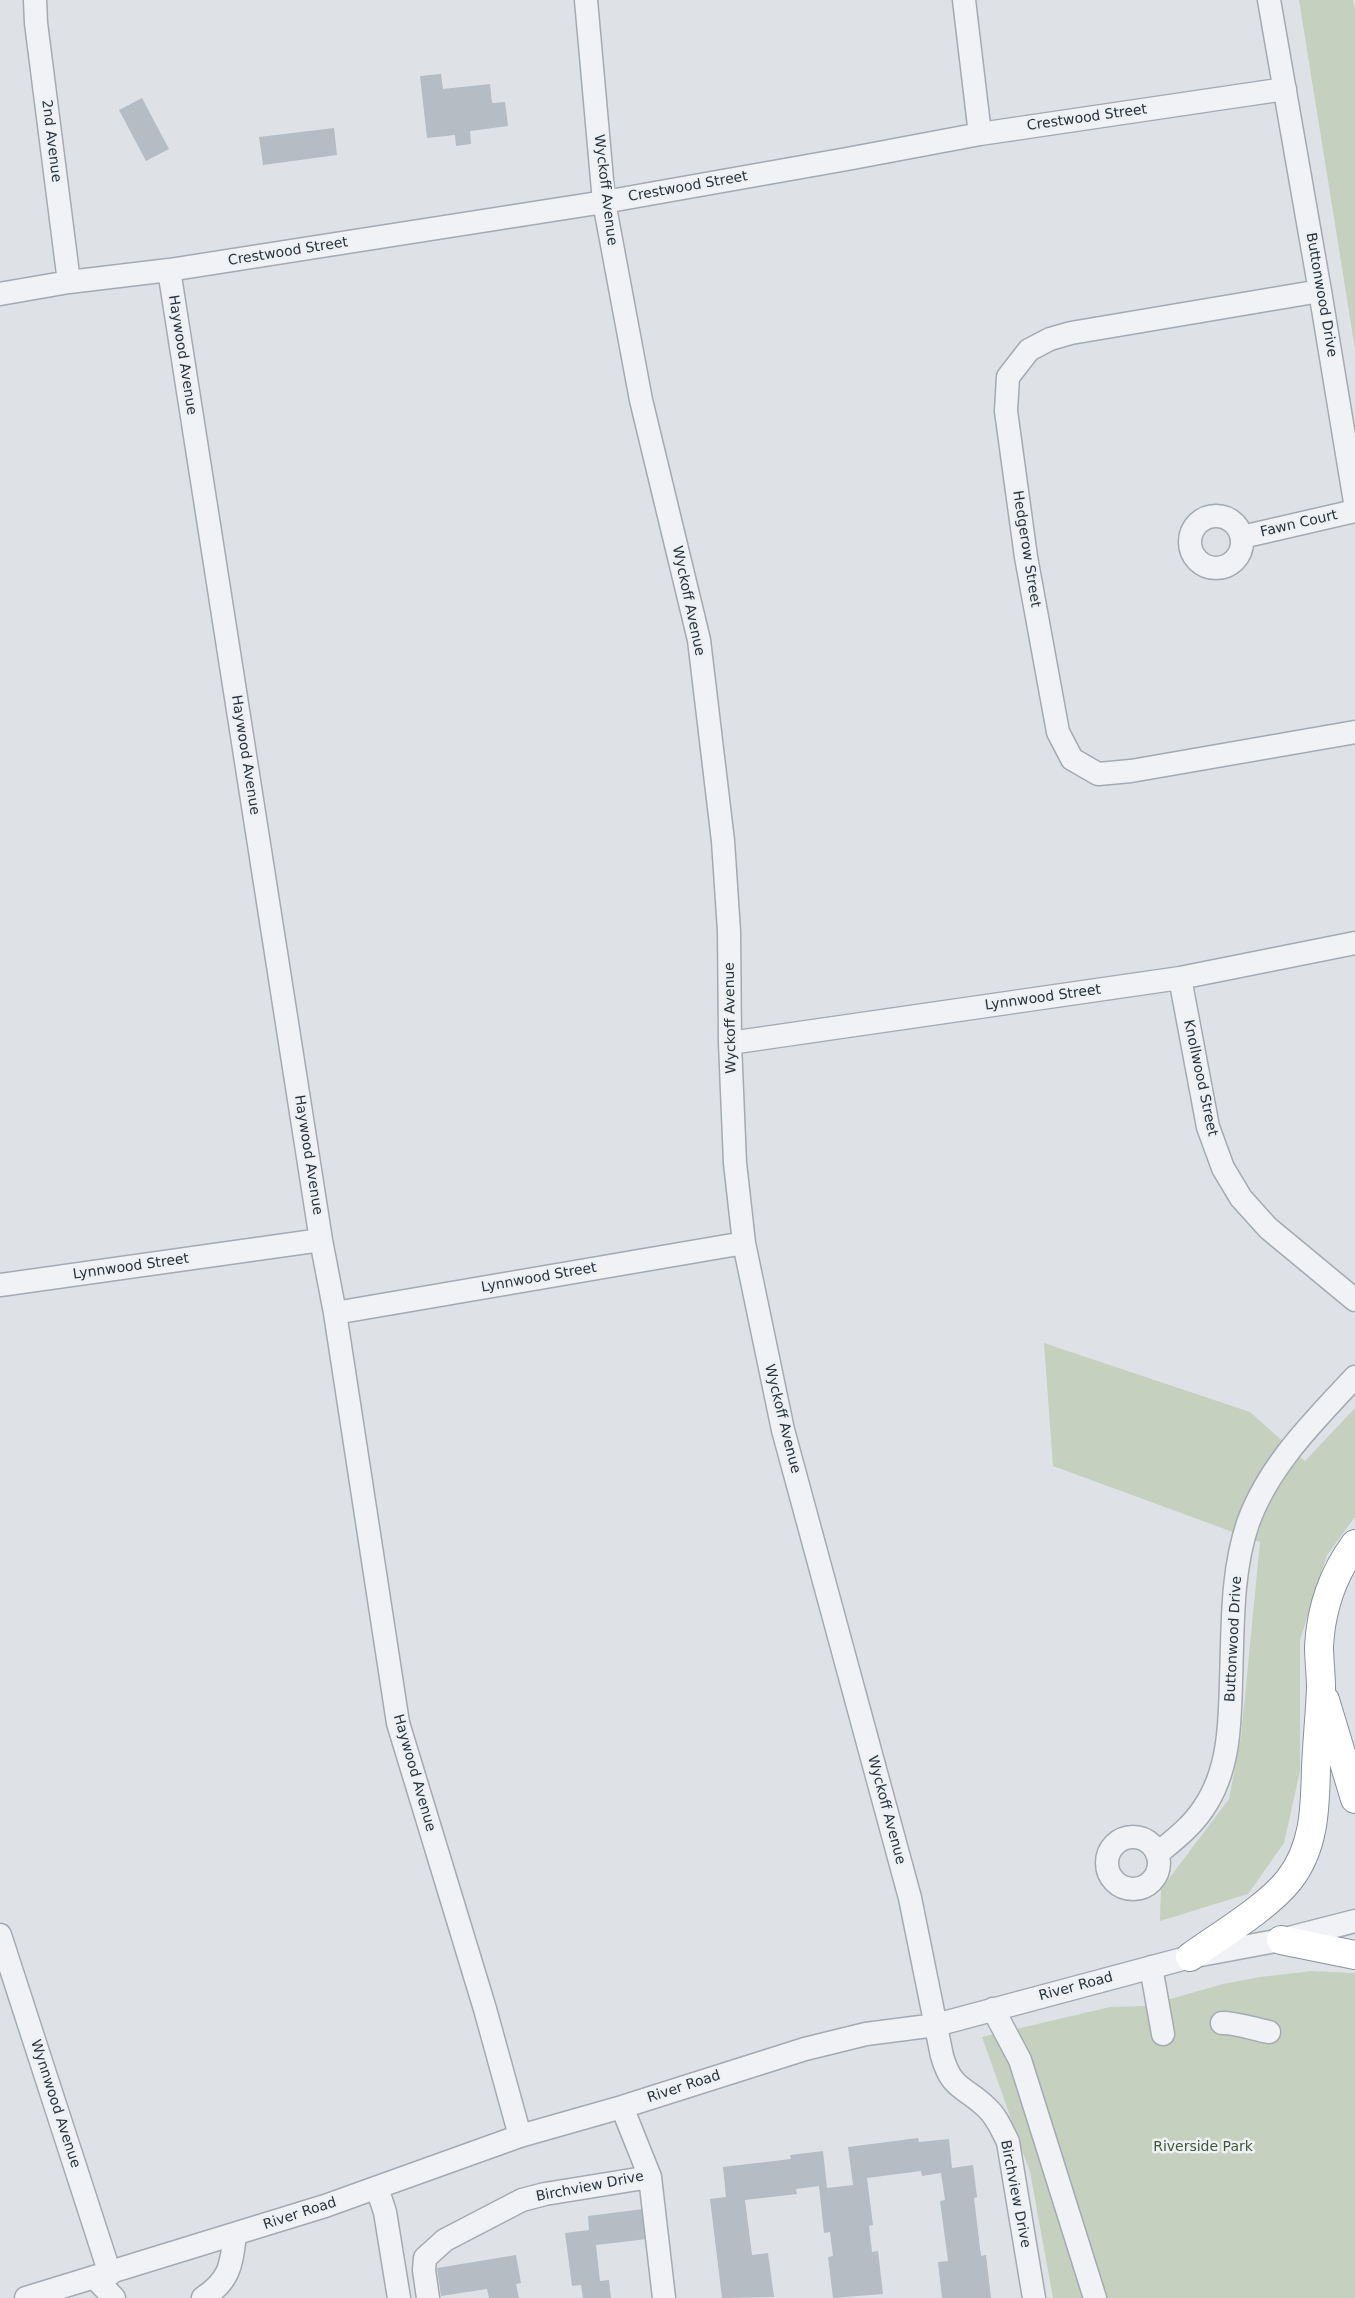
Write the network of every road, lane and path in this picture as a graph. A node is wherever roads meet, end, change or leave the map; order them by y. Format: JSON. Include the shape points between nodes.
{"nodes":[{"id":1,"x":35,"y":0,"type":"edge"},
{"id":2,"x":586,"y":0,"type":"edge"},
{"id":3,"x":964,"y":0,"type":"edge"},
{"id":4,"x":1268,"y":0,"type":"edge"},
{"id":5,"x":1285,"y":88,"type":"junction"},
{"id":6,"x":980,"y":134,"type":"junction"},
{"id":7,"x":604,"y":202,"type":"junction"},
{"id":8,"x":169,"y":270,"type":"junction"},
{"id":9,"x":69,"y":282,"type":"junction"},
{"id":10,"x":1320,"y":292,"type":"junction"},
{"id":11,"x":0,"y":294,"type":"edge"},
{"id":12,"x":1355,"y":502,"type":"edge"},
{"id":13,"x":1355,"y":512,"type":"edge"},
{"id":14,"x":1242,"y":537,"type":"dead end"},
{"id":15,"x":1355,"y":732,"type":"edge"},
{"id":16,"x":1355,"y":943,"type":"edge"},
{"id":17,"x":1180,"y":978,"type":"junction"},
{"id":18,"x":730,"y":1043,"type":"junction"},
{"id":19,"x":321,"y":1240,"type":"junction"},
{"id":20,"x":744,"y":1243,"type":"junction"},
{"id":21,"x":0,"y":1285,"type":"edge"},
{"id":22,"x":1355,"y":1300,"type":"edge"},
{"id":23,"x":335,"y":1313,"type":"junction"},
{"id":24,"x":1355,"y":1377,"type":"edge"},
{"id":25,"x":1355,"y":1544,"type":"edge"},
{"id":26,"x":1321,"y":1686,"type":"junction"},
{"id":27,"x":1355,"y":1799,"type":"edge"},
{"id":28,"x":1157,"y":1854,"type":"dead end"},
{"id":29,"x":1355,"y":1921,"type":"edge"},
{"id":30,"x":0,"y":1935,"type":"edge"},
{"id":31,"x":1281,"y":1940,"type":"junction"},
{"id":32,"x":1355,"y":1955,"type":"edge"},
{"id":33,"x":1190,"y":1956,"type":"junction"},
{"id":34,"x":1151,"y":1968,"type":"junction"},
{"id":35,"x":993,"y":2009,"type":"junction"},
{"id":36,"x":1222,"y":2023,"type":"dead end"},
{"id":37,"x":936,"y":2025,"type":"junction"},
{"id":38,"x":1269,"y":2032,"type":"dead end"},
{"id":39,"x":1163,"y":2034,"type":"dead end"},
{"id":40,"x":622,"y":2107,"type":"junction"},
{"id":41,"x":520,"y":2136,"type":"junction"},
{"id":42,"x":650,"y":2178,"type":"junction"},
{"id":43,"x":377,"y":2188,"type":"junction"},
{"id":44,"x":235,"y":2235,"type":"junction"},
{"id":45,"x":102,"y":2276,"type":"junction"},
{"id":46,"x":26,"y":2298,"type":"edge"},
{"id":47,"x":114,"y":2298,"type":"edge"},
{"id":48,"x":203,"y":2298,"type":"edge"},
{"id":49,"x":399,"y":2298,"type":"edge"},
{"id":50,"x":428,"y":2298,"type":"edge"},
{"id":51,"x":664,"y":2298,"type":"edge"},
{"id":52,"x":1034,"y":2298,"type":"edge"},
{"id":53,"x":1095,"y":2298,"type":"edge"}],
"edges":[{"from":1,"to":9,"type":"street","name":"2nd Avenue"},
{"from":2,"to":7,"type":"street","name":"Wyckoff Avenue"},
{"from":3,"to":6,"type":"street"},
{"from":4,"to":5,"type":"street"},
{"from":5,"to":6,"type":"street","name":"Crestwood Street"},
{"from":5,"to":10,"type":"street","name":"Buttonwood Drive"},
{"from":6,"to":7,"type":"street","name":"Crestwood Street"},
{"from":7,"to":8,"type":"street","name":"Crestwood Street"},
{"from":7,"to":18,"type":"street","name":"Wyckoff Avenue","via":[[641,400],[699,640],[723,841],[729,931]]},
{"from":8,"to":9,"type":"street","name":"Crestwood Street"},
{"from":8,"to":19,"type":"street","name":"Haywood Avenue"},
{"from":9,"to":11,"type":"street","name":"Crestwood Street"},
{"from":10,"to":12,"type":"street","name":"Buttonwood Drive"},
{"from":10,"to":15,"type":"street","name":"Hedgerow Street","via":[[1050,339],[1029,350],[1008,377],[1006,411],[1026,558],[1056,722],[1072,758],[1098,774],[1131,771]]},
{"from":13,"to":14,"type":"street","name":"Fawn Court"},
{"from":16,"to":17,"type":"street","name":"Lynnwood Street"},
{"from":17,"to":18,"type":"street","name":"Lynnwood Street"},
{"from":17,"to":22,"type":"street","name":"Knollwood Street","via":[[1208,1127],[1223,1168],[1241,1198],[1268,1228]]},
{"from":18,"to":20,"type":"street","name":"Wyckoff Avenue","via":[[735,1162]]},
{"from":19,"to":21,"type":"street","name":"Lynnwood Street"},
{"from":19,"to":23,"type":"street","name":"Haywood Avenue"},
{"from":20,"to":23,"type":"street","name":"Lynnwood Street"},
{"from":20,"to":37,"type":"street","name":"Wyckoff Avenue","via":[[784,1430],[910,1898]]},
{"from":23,"to":41,"type":"street","name":"Haywood Avenue","via":[[398,1723]]},
{"from":24,"to":28,"type":"street","name":"Buttonwood Drive","via":[[1282,1458],[1264,1487],[1248,1523],[1238,1562],[1233,1605],[1230,1723],[1224,1761],[1215,1788],[1203,1809]]},
{"from":25,"to":26,"type":"highway","via":[[1343,1560],[1323,1612],[1319,1646]]},
{"from":26,"to":27,"type":"highway"},
{"from":26,"to":33,"type":"highway","via":[[1315,1812],[1303,1858],[1289,1880],[1270,1898]]},
{"from":29,"to":31,"type":"street","name":"River Road"},
{"from":30,"to":45,"type":"street","name":"Wynnwood Avenue"},
{"from":31,"to":32,"type":"highway"},
{"from":31,"to":33,"type":"street","name":"River Road"},
{"from":33,"to":34,"type":"street","name":"River Road"},
{"from":34,"to":35,"type":"street","name":"River Road"},
{"from":34,"to":39,"type":"street"},
{"from":35,"to":37,"type":"street","name":"River Road"},
{"from":35,"to":53,"type":"street","via":[[1029,2059]]},
{"from":36,"to":38,"type":"street","via":[[1237,2023]]},
{"from":37,"to":40,"type":"street","name":"River Road","via":[[866,2034],[805,2049]]},
{"from":37,"to":52,"type":"street","name":"Birchview Drive","via":[[942,2056],[952,2081],[989,2110],[1008,2142]]},
{"from":40,"to":41,"type":"street","name":"River Road"},
{"from":40,"to":42,"type":"street","name":"Birchview Drive"},
{"from":41,"to":43,"type":"street","name":"River Road"},
{"from":42,"to":50,"type":"street","name":"Birchview Drive","via":[[522,2200],[445,2240],[425,2258]]},
{"from":42,"to":51,"type":"street"},
{"from":43,"to":44,"type":"street","name":"River Road"},
{"from":43,"to":49,"type":"street","via":[[385,2212]]},
{"from":44,"to":45,"type":"street","name":"River Road"},
{"from":44,"to":48,"type":"street","via":[[232,2259],[224,2281]]},
{"from":45,"to":46,"type":"street","name":"River Road"},
{"from":45,"to":47,"type":"street"}]}
